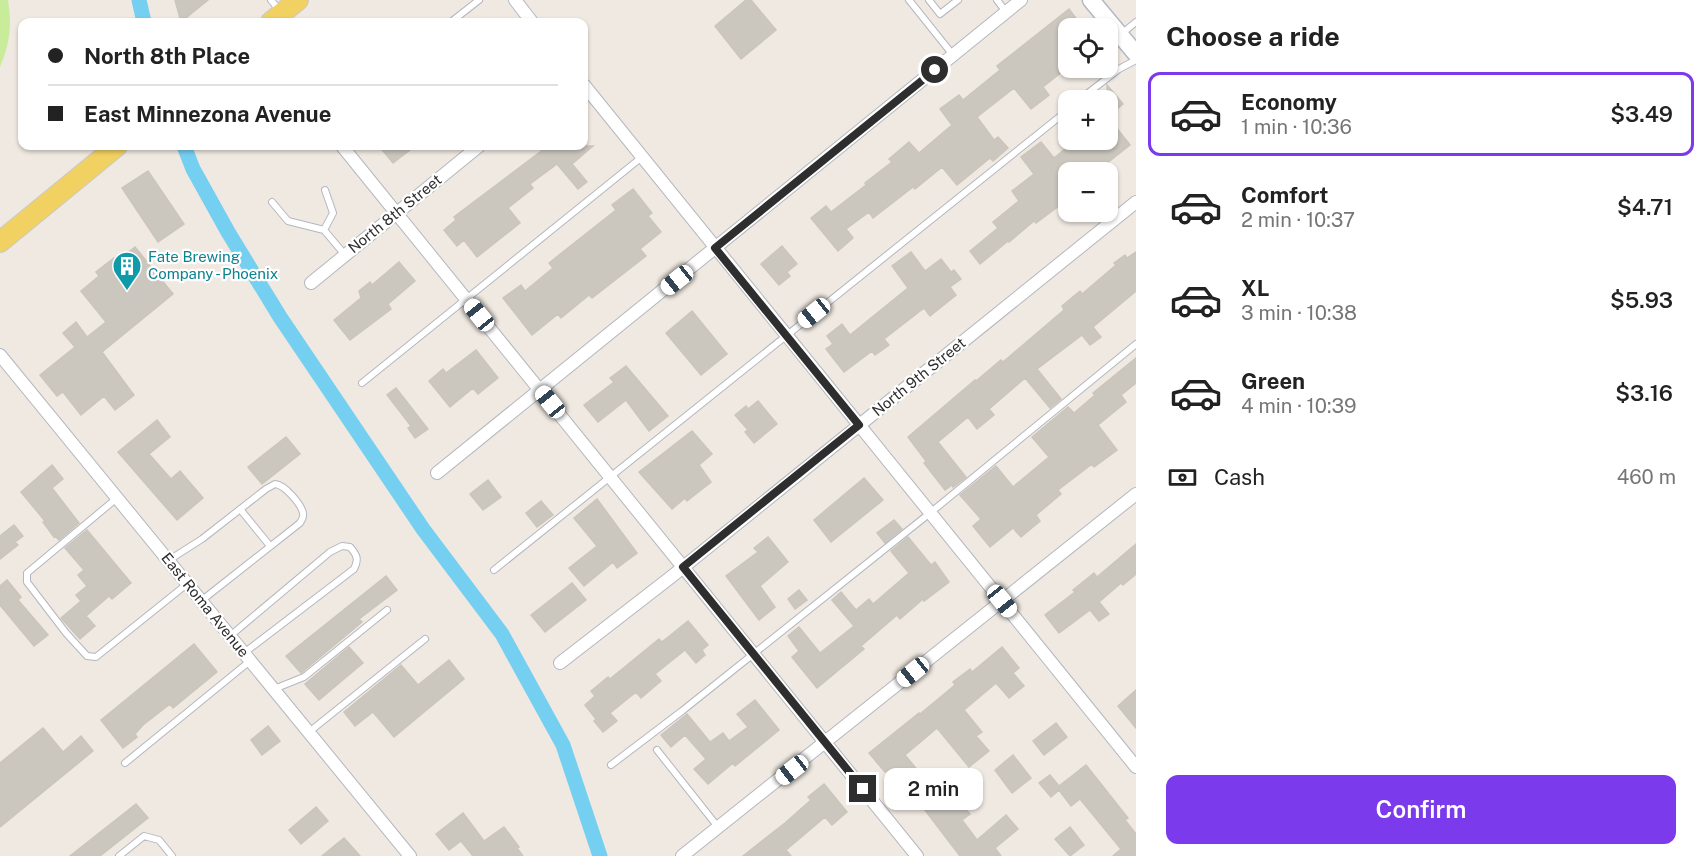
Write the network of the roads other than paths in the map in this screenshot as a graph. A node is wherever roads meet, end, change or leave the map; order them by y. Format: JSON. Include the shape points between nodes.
{"nodes":[{"id":1,"x":298,"y":0,"type":"edge"},
{"id":2,"x":480,"y":0,"type":"edge"},
{"id":3,"x":514,"y":0,"type":"edge"},
{"id":4,"x":909,"y":0,"type":"edge"},
{"id":5,"x":929,"y":0,"type":"edge"},
{"id":6,"x":958,"y":0,"type":"edge"},
{"id":7,"x":997,"y":0,"type":"edge"},
{"id":8,"x":1021,"y":0,"type":"edge"},
{"id":9,"x":1091,"y":0,"type":"edge"},
{"id":10,"x":275,"y":12,"type":"edge"},
{"id":11,"x":1006,"y":12,"type":"junction"},
{"id":12,"x":456,"y":18,"type":"edge"},
{"id":13,"x":529,"y":18,"type":"edge"},
{"id":14,"x":1136,"y":22,"type":"edge"},
{"id":15,"x":1120,"y":35,"type":"junction"},
{"id":16,"x":1136,"y":54,"type":"edge"},
{"id":17,"x":953,"y":55,"type":"junction"},
{"id":18,"x":1136,"y":60,"type":"edge"},
{"id":19,"x":588,"y":90,"type":"edge"},
{"id":20,"x":1092,"y":90,"type":"edge"},
{"id":21,"x":1058,"y":118,"type":"edge"},
{"id":22,"x":112,"y":150,"type":"edge"},
{"id":23,"x":345,"y":150,"type":"edge"},
{"id":24,"x":474,"y":150,"type":"edge"},
{"id":25,"x":642,"y":157,"type":"junction"},
{"id":26,"x":325,"y":190,"type":"dead end"},
{"id":27,"x":272,"y":202,"type":"dead end"},
{"id":28,"x":1136,"y":202,"type":"edge"},
{"id":29,"x":396,"y":212,"type":"junction"},
{"id":30,"x":324,"y":230,"type":"junction"},
{"id":31,"x":0,"y":242,"type":"edge"},
{"id":32,"x":715,"y":248,"type":"junction"},
{"id":33,"x":345,"y":255,"type":"junction"},
{"id":34,"x":311,"y":283,"type":"dead end"},
{"id":35,"x":467,"y":300,"type":"junction"},
{"id":36,"x":786,"y":335,"type":"junction"},
{"id":37,"x":1136,"y":344,"type":"edge"},
{"id":38,"x":0,"y":355,"type":"edge"},
{"id":39,"x":362,"y":383,"type":"dead end"},
{"id":40,"x":540,"y":390,"type":"junction"},
{"id":41,"x":859,"y":425,"type":"junction"},
{"id":42,"x":437,"y":473,"type":"dead end"},
{"id":43,"x":610,"y":477,"type":"junction"},
{"id":44,"x":1136,"y":494,"type":"edge"},
{"id":45,"x":117,"y":498,"type":"junction"},
{"id":46,"x":240,"y":509,"type":"junction"},
{"id":47,"x":930,"y":513,"type":"junction"},
{"id":48,"x":270,"y":546,"type":"junction"},
{"id":49,"x":168,"y":561,"type":"junction"},
{"id":50,"x":683,"y":567,"type":"junction"},
{"id":51,"x":494,"y":570,"type":"dead end"},
{"id":52,"x":187,"y":584,"type":"junction"},
{"id":53,"x":201,"y":601,"type":"junction"},
{"id":54,"x":1002,"y":601,"type":"junction"},
{"id":55,"x":387,"y":610,"type":"dead end"},
{"id":56,"x":230,"y":636,"type":"junction"},
{"id":57,"x":425,"y":639,"type":"dead end"},
{"id":58,"x":753,"y":654,"type":"junction"},
{"id":59,"x":247,"y":657,"type":"junction"},
{"id":60,"x":560,"y":663,"type":"dead end"},
{"id":61,"x":274,"y":690,"type":"junction"},
{"id":62,"x":308,"y":732,"type":"junction"},
{"id":63,"x":825,"y":743,"type":"junction"},
{"id":64,"x":657,"y":750,"type":"dead end"},
{"id":65,"x":125,"y":763,"type":"dead end"},
{"id":66,"x":610,"y":765,"type":"dead end"},
{"id":67,"x":1136,"y":767,"type":"edge"},
{"id":68,"x":718,"y":827,"type":"junction"},
{"id":69,"x":119,"y":856,"type":"edge"},
{"id":70,"x":172,"y":856,"type":"edge"},
{"id":71,"x":410,"y":856,"type":"edge"},
{"id":72,"x":682,"y":856,"type":"edge"},
{"id":73,"x":917,"y":856,"type":"edge"}],
"edges":[{"from":1,"to":10,"type":"main road"},
{"from":2,"to":12,"type":"lane"},
{"from":3,"to":13,"type":"street"},
{"from":4,"to":17,"type":"lane"},
{"from":5,"to":6,"type":"lane","via":[[940,15]]},
{"from":7,"to":11,"type":"lane"},
{"from":8,"to":11,"type":"street"},
{"from":9,"to":15,"type":"street"},
{"from":11,"to":17,"type":"street"},
{"from":14,"to":15,"type":"lane"},
{"from":15,"to":16,"type":"street"},
{"from":17,"to":32,"type":"street"},
{"from":18,"to":20,"type":"lane"},
{"from":19,"to":25,"type":"street"},
{"from":21,"to":36,"type":"lane"},
{"from":22,"to":31,"type":"main road"},
{"from":23,"to":29,"type":"street"},
{"from":24,"to":29,"type":"street","name":"North 8th Street"},
{"from":25,"to":32,"type":"street"},
{"from":25,"to":35,"type":"lane"},
{"from":26,"to":30,"type":"lane","via":[[333,213]]},
{"from":27,"to":30,"type":"lane","via":[[288,221]]},
{"from":28,"to":41,"type":"street","name":"North 9th Street"},
{"from":29,"to":33,"type":"street","name":"North 8th Street"},
{"from":29,"to":35,"type":"street"},
{"from":30,"to":33,"type":"lane"},
{"from":32,"to":36,"type":"street"},
{"from":32,"to":40,"type":"street"},
{"from":33,"to":34,"type":"street","name":"North 8th Street"},
{"from":35,"to":39,"type":"lane"},
{"from":35,"to":40,"type":"street"},
{"from":36,"to":41,"type":"street"},
{"from":36,"to":43,"type":"lane"},
{"from":37,"to":47,"type":"lane"},
{"from":38,"to":45,"type":"street","name":"East Roma Avenue"},
{"from":40,"to":42,"type":"street"},
{"from":40,"to":43,"type":"street"},
{"from":41,"to":47,"type":"street"},
{"from":41,"to":50,"type":"street","name":"North 9th Street"},
{"from":43,"to":50,"type":"street"},
{"from":43,"to":51,"type":"lane"},
{"from":44,"to":54,"type":"street"},
{"from":45,"to":49,"type":"street","name":"East Roma Avenue"},
{"from":45,"to":52,"type":"lane","via":[[27,573],[27,582],[66,633],[87,656],[96,657]]},
{"from":46,"to":48,"type":"lane"},
{"from":46,"to":48,"type":"lane","via":[[275,484],[285,487],[303,511],[303,518]]},
{"from":46,"to":49,"type":"lane"},
{"from":47,"to":54,"type":"street"},
{"from":47,"to":58,"type":"lane"},
{"from":48,"to":53,"type":"lane"},
{"from":49,"to":52,"type":"street","name":"East Roma Avenue"},
{"from":50,"to":58,"type":"street"},
{"from":50,"to":60,"type":"street","name":"North 9th Street"},
{"from":52,"to":53,"type":"street","name":"East Roma Avenue"},
{"from":53,"to":56,"type":"street","name":"East Roma Avenue"},
{"from":54,"to":63,"type":"street"},
{"from":54,"to":67,"type":"street"},
{"from":55,"to":61,"type":"lane","via":[[304,677]]},
{"from":56,"to":59,"type":"street","name":"East Roma Avenue"},
{"from":56,"to":59,"type":"lane","via":[[330,552],[342,546],[350,547],[356,554],[354,569]]},
{"from":57,"to":62,"type":"lane"},
{"from":58,"to":63,"type":"street"},
{"from":58,"to":66,"type":"lane"},
{"from":59,"to":61,"type":"street","name":"East Roma Avenue"},
{"from":59,"to":65,"type":"lane"},
{"from":61,"to":62,"type":"street","name":"East Roma Avenue"},
{"from":62,"to":71,"type":"street","name":"East Roma Avenue"},
{"from":63,"to":68,"type":"street"},
{"from":63,"to":73,"type":"street"},
{"from":64,"to":68,"type":"lane"},
{"from":68,"to":72,"type":"street"},
{"from":69,"to":70,"type":"lane","via":[[144,836],[159,840]]}]}
